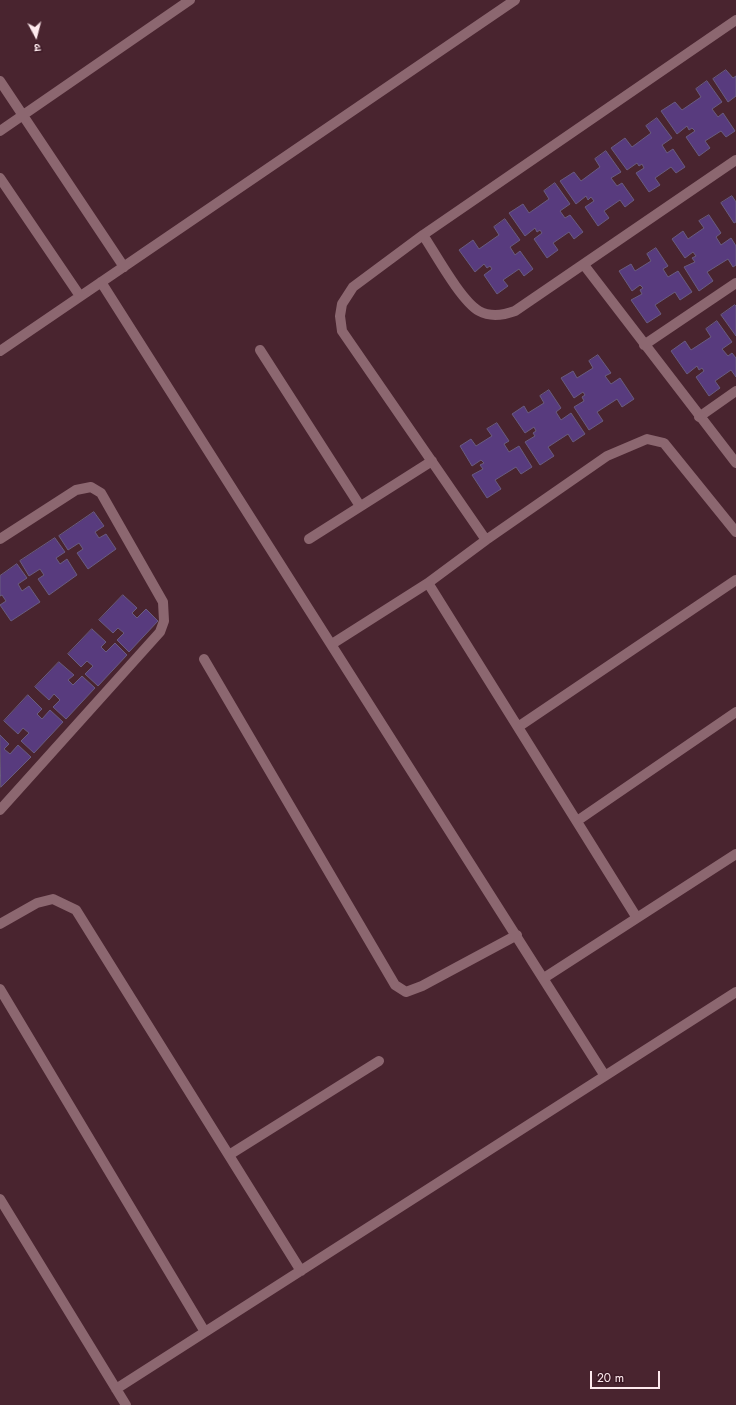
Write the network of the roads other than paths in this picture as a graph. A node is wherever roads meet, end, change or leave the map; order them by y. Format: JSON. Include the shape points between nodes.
{"nodes":[{"id":1,"x":190,"y":0,"type":"edge"},
{"id":2,"x":515,"y":0,"type":"edge"},
{"id":3,"x":736,"y":20,"type":"edge"},
{"id":4,"x":0,"y":81,"type":"edge"},
{"id":5,"x":22,"y":114,"type":"junction"},
{"id":6,"x":0,"y":131,"type":"edge"},
{"id":7,"x":736,"y":160,"type":"edge"},
{"id":8,"x":0,"y":178,"type":"edge"},
{"id":9,"x":423,"y":235,"type":"junction"},
{"id":10,"x":584,"y":265,"type":"junction"},
{"id":11,"x":124,"y":267,"type":"junction"},
{"id":12,"x":101,"y":282,"type":"junction"},
{"id":13,"x":736,"y":283,"type":"edge"},
{"id":14,"x":80,"y":296,"type":"junction"},
{"id":15,"x":644,"y":345,"type":"junction"},
{"id":16,"x":260,"y":350,"type":"dead end"},
{"id":17,"x":0,"y":351,"type":"edge"},
{"id":18,"x":736,"y":391,"type":"edge"},
{"id":19,"x":699,"y":417,"type":"junction"},
{"id":20,"x":432,"y":461,"type":"junction"},
{"id":21,"x":736,"y":463,"type":"edge"},
{"id":22,"x":360,"y":506,"type":"junction"},
{"id":23,"x":736,"y":532,"type":"edge"},
{"id":24,"x":0,"y":539,"type":"edge"},
{"id":25,"x":309,"y":539,"type":"dead end"},
{"id":26,"x":486,"y":540,"type":"junction"},
{"id":27,"x":736,"y":580,"type":"edge"},
{"id":28,"x":428,"y":583,"type":"junction"},
{"id":29,"x":332,"y":644,"type":"junction"},
{"id":30,"x":204,"y":659,"type":"dead end"},
{"id":31,"x":736,"y":712,"type":"edge"},
{"id":32,"x":518,"y":727,"type":"junction"},
{"id":33,"x":0,"y":810,"type":"edge"},
{"id":34,"x":577,"y":821,"type":"junction"},
{"id":35,"x":736,"y":854,"type":"edge"},
{"id":36,"x":637,"y":918,"type":"junction"},
{"id":37,"x":0,"y":924,"type":"edge"},
{"id":38,"x":516,"y":935,"type":"junction"},
{"id":39,"x":544,"y":978,"type":"junction"},
{"id":40,"x":0,"y":989,"type":"edge"},
{"id":41,"x":736,"y":992,"type":"edge"},
{"id":42,"x":379,"y":1061,"type":"dead end"},
{"id":43,"x":606,"y":1076,"type":"junction"},
{"id":44,"x":229,"y":1155,"type":"junction"},
{"id":45,"x":0,"y":1199,"type":"edge"},
{"id":46,"x":301,"y":1271,"type":"junction"},
{"id":47,"x":205,"y":1332,"type":"junction"},
{"id":48,"x":116,"y":1389,"type":"junction"},
{"id":49,"x":126,"y":1405,"type":"edge"}],
"edges":[{"from":1,"to":5,"type":"street"},
{"from":2,"to":11,"type":"street"},
{"from":3,"to":9,"type":"street"},
{"from":4,"to":5,"type":"street"},
{"from":5,"to":6,"type":"street"},
{"from":5,"to":11,"type":"street"},
{"from":7,"to":10,"type":"street"},
{"from":8,"to":14,"type":"street"},
{"from":9,"to":10,"type":"street","via":[[464,297],[478,311],[491,315],[505,315],[515,311]]},
{"from":9,"to":20,"type":"street","via":[[353,288],[342,304],[340,316],[342,331]]},
{"from":10,"to":15,"type":"street"},
{"from":11,"to":12,"type":"street"},
{"from":12,"to":14,"type":"street"},
{"from":12,"to":29,"type":"street"},
{"from":13,"to":15,"type":"street"},
{"from":14,"to":17,"type":"street"},
{"from":15,"to":19,"type":"street"},
{"from":16,"to":22,"type":"street"},
{"from":18,"to":19,"type":"street"},
{"from":19,"to":21,"type":"street"},
{"from":20,"to":22,"type":"street"},
{"from":20,"to":26,"type":"street"},
{"from":22,"to":25,"type":"street"},
{"from":23,"to":26,"type":"street","via":[[664,442],[647,440],[607,456]]},
{"from":24,"to":33,"type":"street","via":[[76,490],[91,487],[101,493],[163,602],[164,621],[160,632]]},
{"from":26,"to":28,"type":"street"},
{"from":27,"to":32,"type":"street"},
{"from":28,"to":29,"type":"street"},
{"from":28,"to":32,"type":"street"},
{"from":29,"to":38,"type":"street"},
{"from":30,"to":38,"type":"street","via":[[395,985],[406,992],[422,986]]},
{"from":31,"to":34,"type":"street"},
{"from":32,"to":34,"type":"street"},
{"from":34,"to":36,"type":"street"},
{"from":35,"to":36,"type":"street"},
{"from":36,"to":39,"type":"street"},
{"from":37,"to":44,"type":"street","via":[[37,903],[53,899],[76,910]]},
{"from":38,"to":39,"type":"street"},
{"from":39,"to":43,"type":"street"},
{"from":40,"to":47,"type":"street"},
{"from":41,"to":43,"type":"street"},
{"from":42,"to":44,"type":"street"},
{"from":43,"to":46,"type":"street"},
{"from":44,"to":46,"type":"street"},
{"from":45,"to":48,"type":"street"},
{"from":46,"to":47,"type":"street"},
{"from":47,"to":48,"type":"street"},
{"from":48,"to":49,"type":"street"}]}
